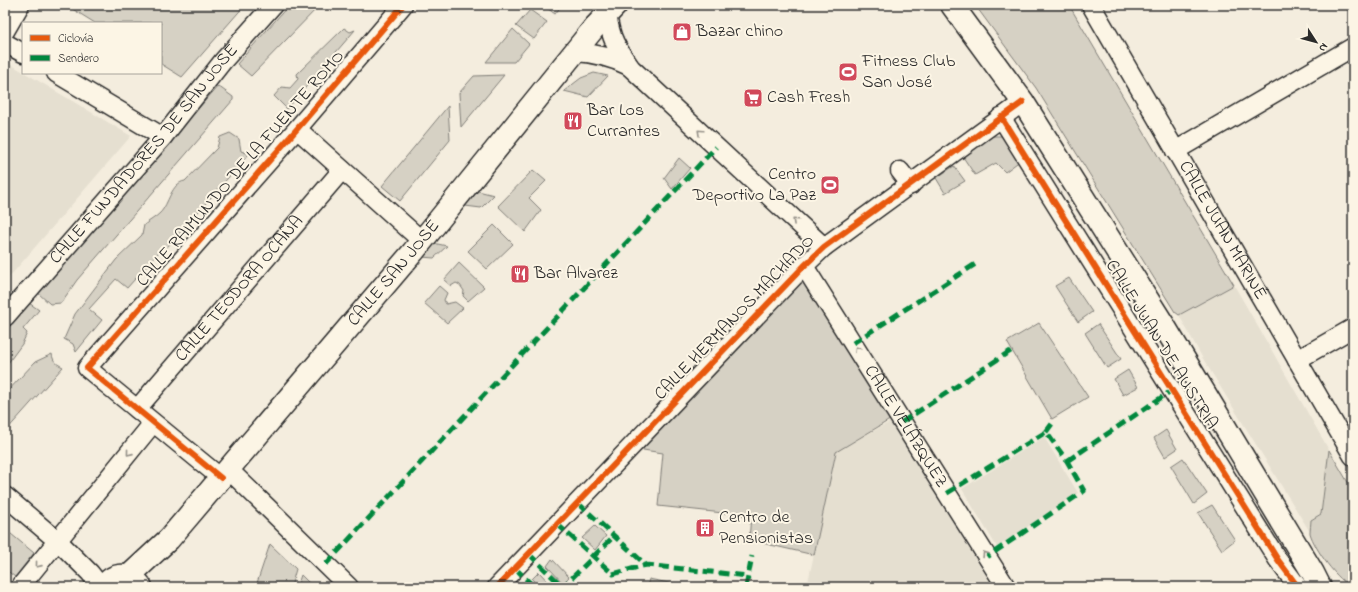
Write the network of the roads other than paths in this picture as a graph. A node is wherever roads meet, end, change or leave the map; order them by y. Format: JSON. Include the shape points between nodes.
{"nodes":[{"id":1,"x":20,"y":5,"type":"edge"},
{"id":2,"x":273,"y":5,"type":"edge"},
{"id":3,"x":403,"y":5,"type":"edge"},
{"id":4,"x":952,"y":5,"type":"edge"},
{"id":5,"x":1091,"y":5,"type":"edge"},
{"id":6,"x":612,"y":10,"type":"edge"},
{"id":7,"x":5,"y":31,"type":"edge"},
{"id":8,"x":5,"y":43,"type":"edge"},
{"id":9,"x":1353,"y":47,"type":"edge"},
{"id":10,"x":22,"y":52,"type":"edge"},
{"id":11,"x":575,"y":52,"type":"junction"},
{"id":12,"x":632,"y":68,"type":"junction"},
{"id":13,"x":58,"y":74,"type":"edge"},
{"id":14,"x":1023,"y":102,"type":"junction"},
{"id":15,"x":1001,"y":117,"type":"junction"},
{"id":16,"x":297,"y":129,"type":"junction"},
{"id":17,"x":163,"y":137,"type":"junction"},
{"id":18,"x":1175,"y":151,"type":"junction"},
{"id":19,"x":342,"y":170,"type":"junction"},
{"id":20,"x":900,"y":171,"type":"dead end"},
{"id":21,"x":911,"y":185,"type":"junction"},
{"id":22,"x":422,"y":241,"type":"junction"},
{"id":23,"x":824,"y":247,"type":"junction"},
{"id":24,"x":804,"y":266,"type":"junction"},
{"id":25,"x":9,"y":313,"type":"edge"},
{"id":26,"x":1353,"y":328,"type":"edge"},
{"id":27,"x":1297,"y":360,"type":"junction"},
{"id":28,"x":137,"y":409,"type":"junction"},
{"id":29,"x":154,"y":423,"type":"junction"},
{"id":30,"x":1353,"y":456,"type":"edge"},
{"id":31,"x":225,"y":474,"type":"junction"},
{"id":32,"x":5,"y":496,"type":"edge"},
{"id":33,"x":59,"y":542,"type":"junction"},
{"id":34,"x":1314,"y":583,"type":"edge"},
{"id":35,"x":121,"y":584,"type":"edge"},
{"id":36,"x":20,"y":587,"type":"edge"},
{"id":37,"x":349,"y":587,"type":"edge"},
{"id":38,"x":497,"y":587,"type":"edge"},
{"id":39,"x":1006,"y":587,"type":"edge"}],
"edges":[{"from":1,"to":7,"type":"street"},
{"from":2,"to":17,"type":"street","name":"CALLE FUNDADORES DE SAN JOSÉ","via":[[223,61]]},
{"from":3,"to":16,"type":"street","name":"CALLE RAIMUNDO DE LA FUENTE ROMO"},
{"from":4,"to":14,"type":"main road"},
{"from":5,"to":18,"type":"street","name":"CALLE JUAN MARINÉ"},
{"from":6,"to":11,"type":"main road","name":"CALLE SAN JOSÉ"},
{"from":6,"to":12,"type":"street","via":[[610,35]]},
{"from":8,"to":10,"type":"street"},
{"from":9,"to":18,"type":"street"},
{"from":11,"to":12,"type":"street","via":[[599,54]]},
{"from":11,"to":22,"type":"main road","name":"CALLE SAN JOSÉ"},
{"from":23,"to":12,"type":"street","one_way":true},
{"from":13,"to":17,"type":"street"},
{"from":14,"to":15,"type":"street","name":"CALLE HERMANOS MACHADO"},
{"from":14,"to":34,"type":"main road","via":[[1163,324]]},
{"from":15,"to":21,"type":"street","name":"CALLE HERMANOS MACHADO","via":[[975,128]]},
{"from":15,"to":34,"type":"street","name":"CALLE JUAN DE AUSTRIA","via":[[1274,554]]},
{"from":16,"to":19,"type":"street"},
{"from":16,"to":28,"type":"street","name":"CALLE RAIMUNDO DE LA FUENTE ROMO","via":[[87,368]]},
{"from":17,"to":25,"type":"street","name":"CALLE FUNDADORES DE SAN JOSÉ"},
{"from":18,"to":27,"type":"street","name":"CALLE JUAN MARINÉ"},
{"from":19,"to":22,"type":"street"},
{"from":19,"to":28,"type":"street","name":"CALLE TEODORA OCAÑA"},
{"from":20,"to":21,"type":"street"},
{"from":21,"to":23,"type":"street","name":"CALLE HERMANOS MACHADO"},
{"from":22,"to":31,"type":"main road","name":"CALLE SAN JOSÉ"},
{"from":23,"to":24,"type":"street","name":"CALLE HERMANOS MACHADO"},
{"from":24,"to":38,"type":"street","name":"CALLE HERMANOS MACHADO"},
{"from":39,"to":24,"type":"street","name":"CALLE VELÁZQUEZ","one_way":true},
{"from":26,"to":27,"type":"street"},
{"from":27,"to":30,"type":"street","name":"CALLE JUAN MARINÉ"},
{"from":28,"to":29,"type":"street"},
{"from":29,"to":31,"type":"street"},
{"from":29,"to":33,"type":"street","one_way":true},
{"from":31,"to":35,"type":"main road","name":"CALLE SAN JOSÉ","via":[[169,539]]},
{"from":31,"to":37,"type":"street"},
{"from":32,"to":33,"type":"street"},
{"from":33,"to":35,"type":"street","via":[[98,571]]},
{"from":33,"to":36,"type":"street","one_way":true}]}
